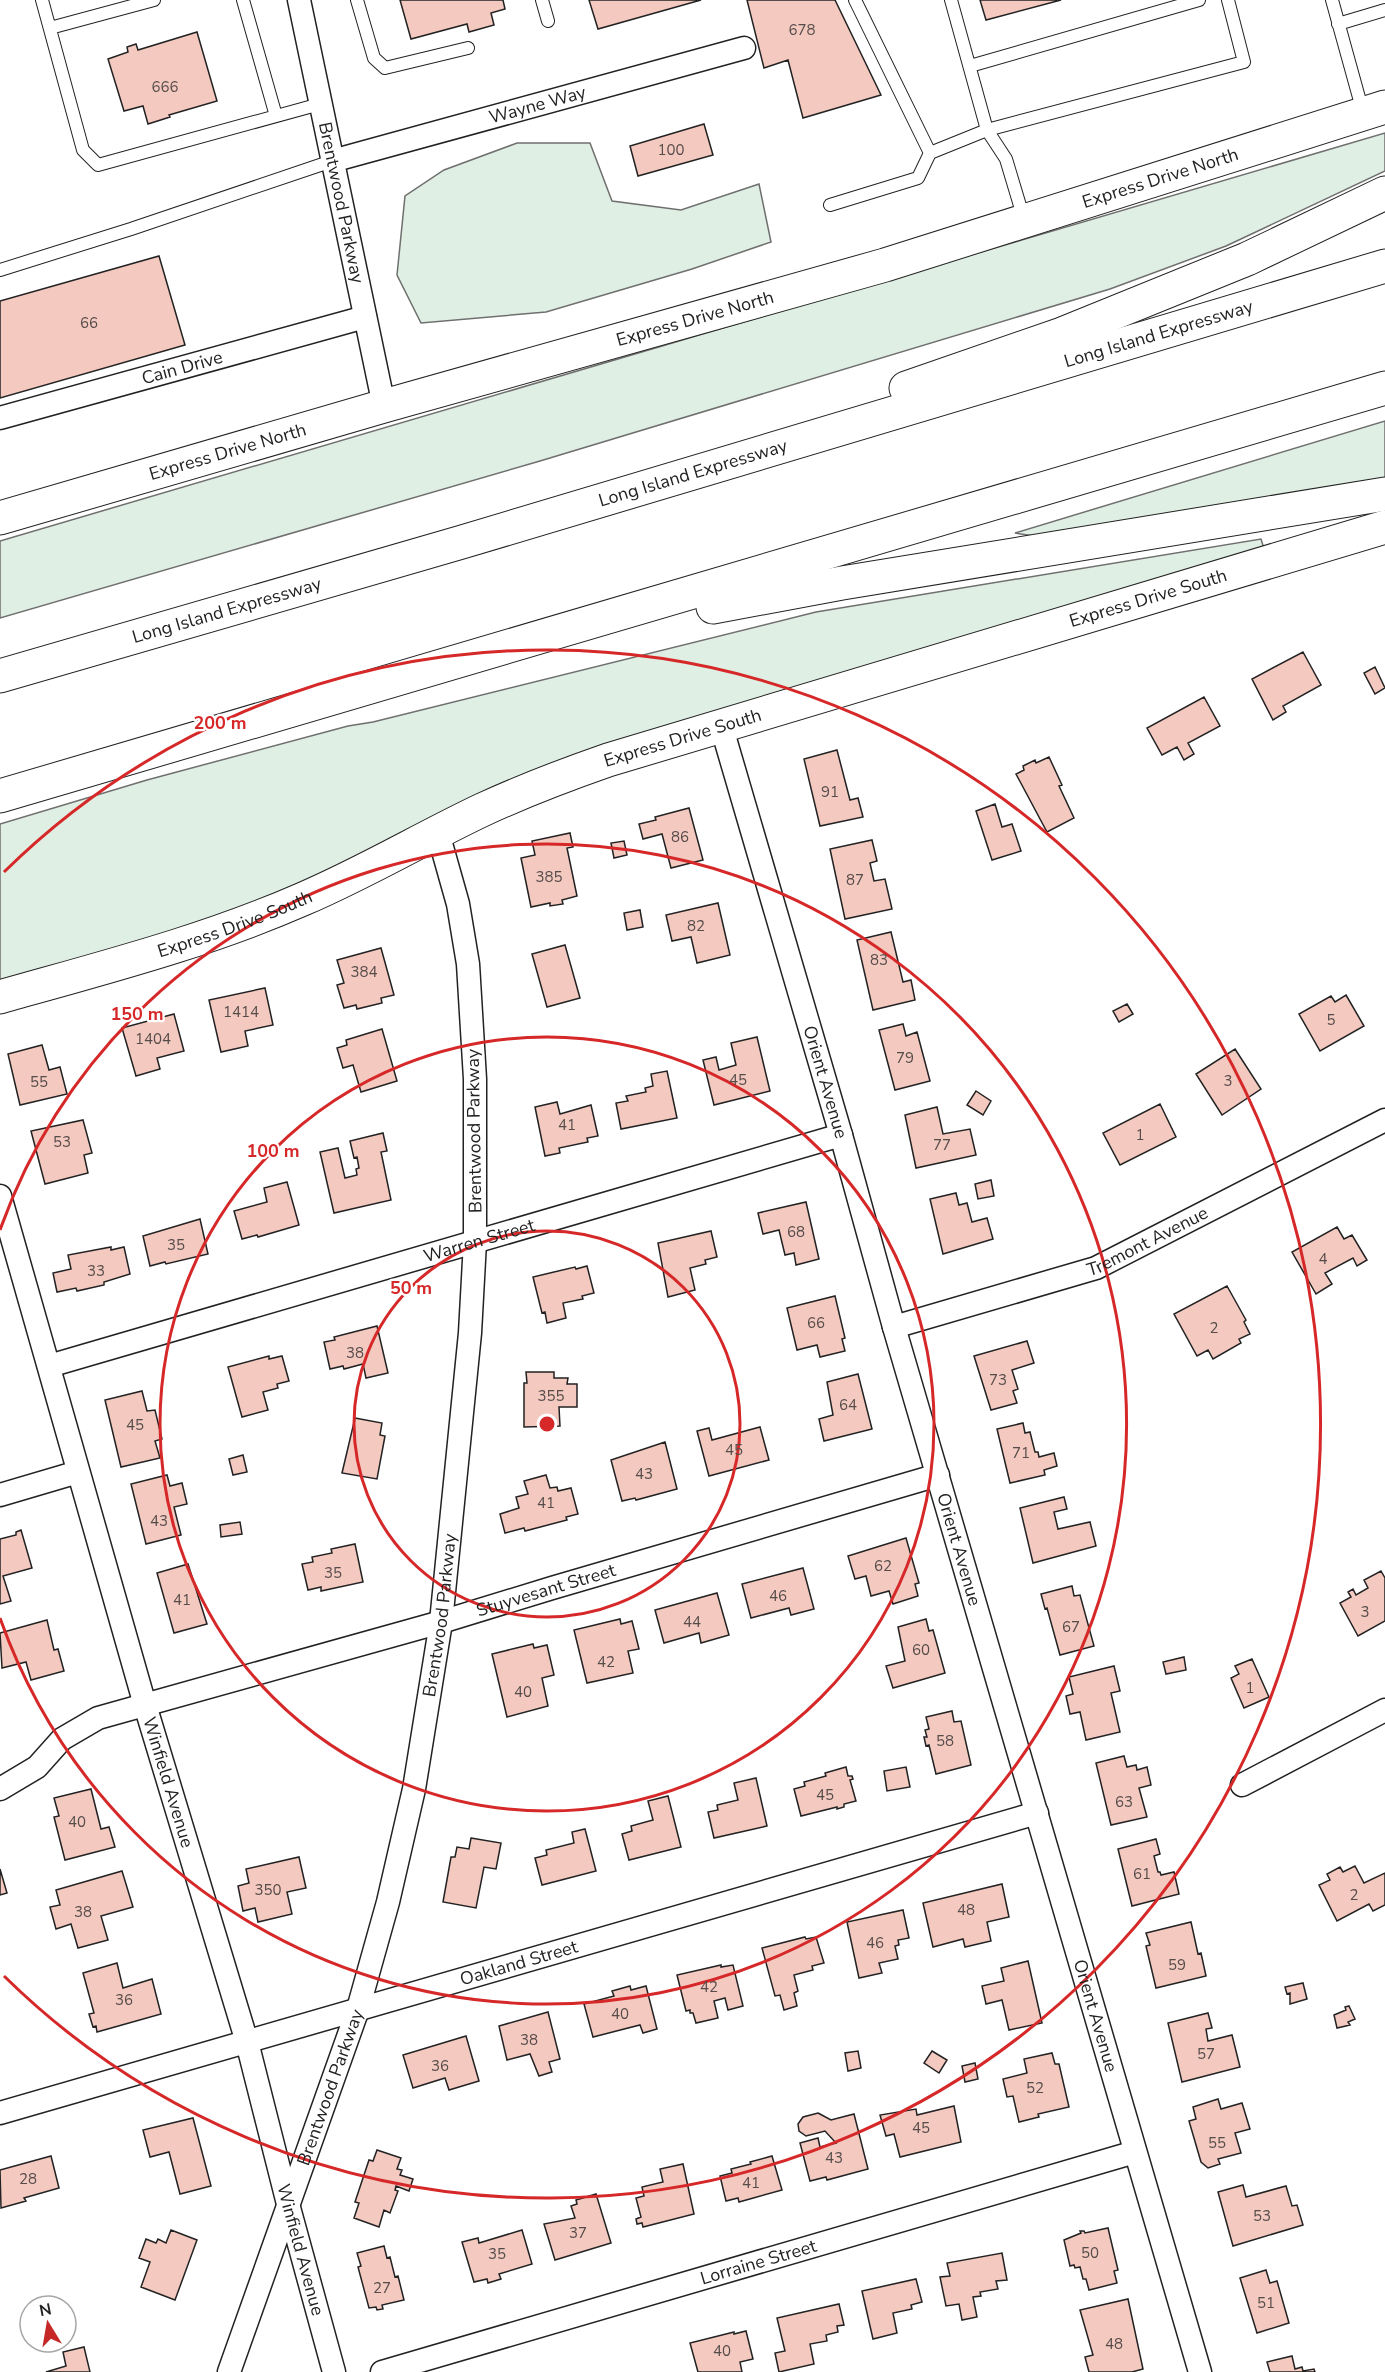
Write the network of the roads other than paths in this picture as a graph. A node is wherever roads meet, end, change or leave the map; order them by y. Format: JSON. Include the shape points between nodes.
{"nodes":[{"id":1,"x":42,"y":0,"type":"edge"},
{"id":2,"x":154,"y":0,"type":"edge"},
{"id":3,"x":243,"y":0,"type":"edge"},
{"id":4,"x":299,"y":0,"type":"edge"},
{"id":5,"x":357,"y":0,"type":"edge"},
{"id":6,"x":542,"y":0,"type":"edge"},
{"id":7,"x":855,"y":0,"type":"edge"},
{"id":8,"x":951,"y":0,"type":"edge"},
{"id":9,"x":1199,"y":0,"type":"edge"},
{"id":10,"x":1228,"y":0,"type":"edge"},
{"id":11,"x":1332,"y":0,"type":"edge"},
{"id":12,"x":1385,"y":10,"type":"edge"},
{"id":13,"x":548,"y":21,"type":"dead end"},
{"id":14,"x":1338,"y":24,"type":"junction"},
{"id":15,"x":50,"y":28,"type":"junction"},
{"id":16,"x":468,"y":48,"type":"dead end"},
{"id":17,"x":744,"y":48,"type":"dead end"},
{"id":18,"x":970,"y":66,"type":"junction"},
{"id":19,"x":320,"y":104,"type":"junction"},
{"id":20,"x":1374,"y":110,"type":"edge"},
{"id":21,"x":276,"y":116,"type":"junction"},
{"id":22,"x":987,"y":130,"type":"junction"},
{"id":23,"x":930,"y":153,"type":"junction"},
{"id":24,"x":332,"y":161,"type":"junction"},
{"id":25,"x":1385,"y":193,"type":"edge"},
{"id":26,"x":830,"y":205,"type":"dead end"},
{"id":27,"x":1024,"y":220,"type":"junction"},
{"id":28,"x":1385,"y":266,"type":"edge"},
{"id":29,"x":0,"y":270,"type":"edge"},
{"id":30,"x":365,"y":317,"type":"junction"},
{"id":31,"x":1385,"y":388,"type":"edge"},
{"id":32,"x":384,"y":406,"type":"junction"},
{"id":33,"x":0,"y":418,"type":"edge"},
{"id":34,"x":1385,"y":494,"type":"edge"},
{"id":35,"x":0,"y":518,"type":"edge"},
{"id":36,"x":1385,"y":527,"type":"edge"},
{"id":37,"x":462,"y":542,"type":"junction"},
{"id":38,"x":0,"y":676,"type":"edge"},
{"id":39,"x":260,"y":720,"type":"junction"},
{"id":40,"x":722,"y":725,"type":"junction"},
{"id":41,"x":0,"y":796,"type":"edge"},
{"id":42,"x":438,"y":833,"type":"junction"},
{"id":43,"x":0,"y":997,"type":"edge"},
{"id":44,"x":1385,"y":1120,"type":"edge"},
{"id":45,"x":842,"y":1135,"type":"junction"},
{"id":46,"x":0,"y":1196,"type":"edge"},
{"id":47,"x":474,"y":1242,"type":"junction"},
{"id":48,"x":894,"y":1327,"type":"junction"},
{"id":49,"x":49,"y":1366,"type":"junction"},
{"id":50,"x":78,"y":1472,"type":"junction"},
{"id":51,"x":939,"y":1475,"type":"junction"},
{"id":52,"x":0,"y":1495,"type":"edge"},
{"id":53,"x":441,"y":1622,"type":"junction"},
{"id":54,"x":145,"y":1705,"type":"junction"},
{"id":55,"x":1385,"y":1710,"type":"edge"},
{"id":56,"x":1242,"y":1785,"type":"dead end"},
{"id":57,"x":0,"y":1789,"type":"edge"},
{"id":58,"x":1037,"y":1813,"type":"junction"},
{"id":59,"x":358,"y":2008,"type":"junction"},
{"id":60,"x":247,"y":2042,"type":"junction"},
{"id":61,"x":0,"y":2114,"type":"edge"},
{"id":62,"x":1135,"y":2152,"type":"junction"},
{"id":63,"x":288,"y":2204,"type":"junction"},
{"id":64,"x":229,"y":2372,"type":"edge"},
{"id":65,"x":334,"y":2372,"type":"edge"},
{"id":66,"x":382,"y":2372,"type":"edge"},
{"id":67,"x":1200,"y":2372,"type":"edge"}],
"edges":[{"from":1,"to":15,"type":"lane"},
{"from":2,"to":15,"type":"lane"},
{"from":3,"to":21,"type":"lane"},
{"from":4,"to":19,"type":"street","name":"Brentwood Parkway"},
{"from":5,"to":16,"type":"lane","via":[[374,58],[385,68]]},
{"from":6,"to":13,"type":"lane"},
{"from":7,"to":23,"type":"lane"},
{"from":8,"to":18,"type":"lane"},
{"from":9,"to":18,"type":"lane"},
{"from":10,"to":22,"type":"lane","via":[[1244,62]]},
{"from":11,"to":14,"type":"lane"},
{"from":12,"to":14,"type":"lane"},
{"from":14,"to":20,"type":"lane"},
{"from":15,"to":21,"type":"lane","via":[[83,150],[98,165]]},
{"from":17,"to":24,"type":"street","name":"Wayne Way"},
{"from":18,"to":22,"type":"lane"},
{"from":19,"to":21,"type":"lane"},
{"from":19,"to":24,"type":"street","name":"Brentwood Parkway"},
{"from":20,"to":27,"type":"main road","name":"Express Drive North"},
{"from":22,"to":23,"type":"lane"},
{"from":22,"to":27,"type":"lane","via":[[1006,159]]},
{"from":23,"to":26,"type":"lane","via":[[918,178]]},
{"from":24,"to":29,"type":"lane"},
{"from":24,"to":30,"type":"street","name":"Brentwood Parkway"},
{"from":25,"to":37,"type":"main road","via":[[1247,259],[1062,334]]},
{"from":27,"to":32,"type":"main road","name":"Express Drive North","via":[[862,271]]},
{"from":28,"to":37,"type":"main road","name":"Long Island Expressway"},
{"from":30,"to":32,"type":"street","name":"Brentwood Parkway"},
{"from":30,"to":33,"type":"street","name":"Cain Drive"},
{"from":31,"to":39,"type":"main road"},
{"from":32,"to":35,"type":"main road","name":"Express Drive North"},
{"from":34,"to":39,"type":"main road","via":[[710,608]]},
{"from":36,"to":40,"type":"main road","name":"Express Drive South"},
{"from":37,"to":38,"type":"main road","name":"Long Island Expressway"},
{"from":39,"to":41,"type":"main road"},
{"from":40,"to":42,"type":"main road","name":"Express Drive South","via":[[561,776]]},
{"from":40,"to":45,"type":"street","name":"Orient Avenue"},
{"from":42,"to":43,"type":"main road","name":"Express Drive South","via":[[264,916]]},
{"from":42,"to":47,"type":"street","name":"Brentwood Parkway","via":[[458,904],[468,964],[475,1080]]},
{"from":44,"to":48,"type":"street","name":"Tremont Avenue","via":[[1096,1268]]},
{"from":45,"to":47,"type":"street","name":"Warren Street"},
{"from":45,"to":48,"type":"street","name":"Orient Avenue"},
{"from":46,"to":49,"type":"street","name":"Winfield Avenue"},
{"from":47,"to":49,"type":"street","name":"Warren Street"},
{"from":47,"to":53,"type":"street","name":"Brentwood Parkway","via":[[470,1334]]},
{"from":48,"to":51,"type":"street","name":"Orient Avenue"},
{"from":49,"to":50,"type":"street","name":"Winfield Avenue"},
{"from":50,"to":52,"type":"street"},
{"from":50,"to":54,"type":"street","name":"Winfield Avenue"},
{"from":51,"to":53,"type":"street","name":"Stuyvesant Street"},
{"from":51,"to":58,"type":"street","name":"Orient Avenue"},
{"from":53,"to":54,"type":"street","name":"Stuyvesant Street"},
{"from":53,"to":59,"type":"street","name":"Brentwood Parkway","via":[[414,1789]]},
{"from":54,"to":57,"type":"street","name":"Stuyvesant Street","via":[[89,1723],[62,1739],[36,1767]]},
{"from":54,"to":60,"type":"street","name":"Winfield Avenue"},
{"from":55,"to":56,"type":"street"},
{"from":58,"to":59,"type":"street","name":"Oakland Street"},
{"from":58,"to":62,"type":"street","name":"Orient Avenue"},
{"from":59,"to":60,"type":"street","name":"Oakland Street"},
{"from":59,"to":63,"type":"street","name":"Brentwood Parkway"},
{"from":60,"to":61,"type":"street","name":"Oakland Street"},
{"from":60,"to":63,"type":"street","name":"Winfield Avenue"},
{"from":62,"to":66,"type":"street","name":"Lorraine Street"},
{"from":62,"to":67,"type":"street","name":"Orient Avenue"},
{"from":63,"to":64,"type":"street","name":"Brentwood Parkway"},
{"from":63,"to":65,"type":"street","name":"Winfield Avenue"}]}
